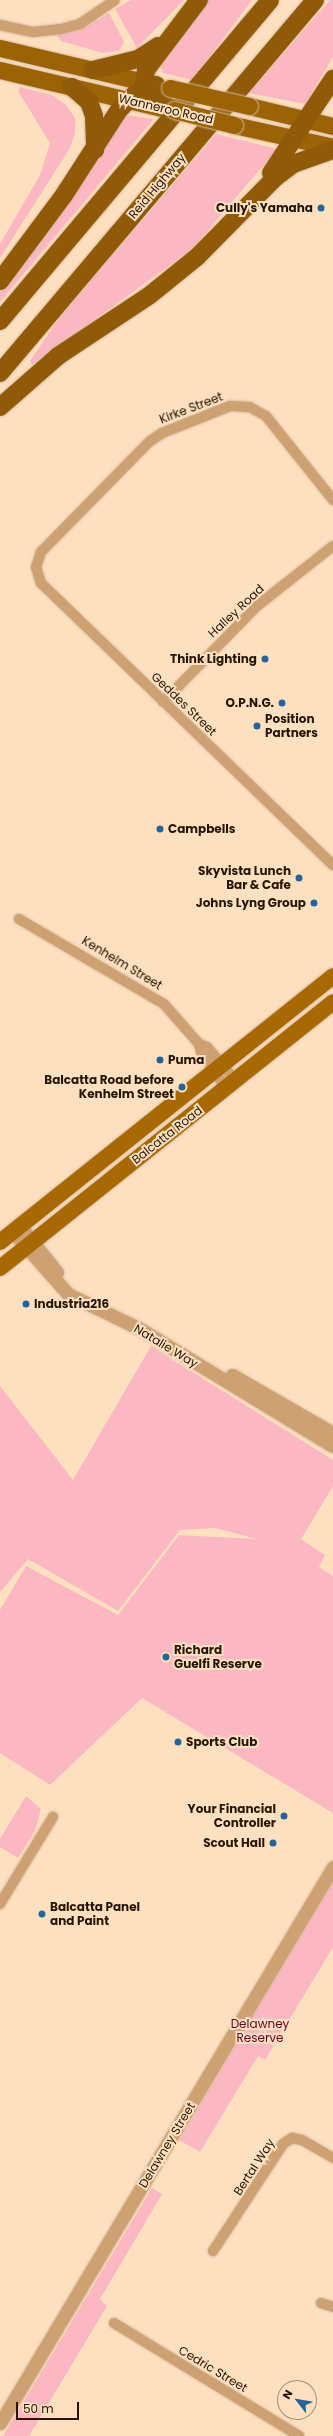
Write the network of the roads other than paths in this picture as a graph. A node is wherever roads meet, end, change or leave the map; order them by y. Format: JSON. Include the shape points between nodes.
{"nodes":[{"id":1,"x":115,"y":0,"type":"edge"},
{"id":2,"x":199,"y":0,"type":"edge"},
{"id":3,"x":270,"y":0,"type":"edge"},
{"id":4,"x":316,"y":0,"type":"edge"},
{"id":5,"x":0,"y":25,"type":"edge"},
{"id":6,"x":170,"y":36,"type":"junction"},
{"id":7,"x":0,"y":48,"type":"edge"},
{"id":8,"x":0,"y":70,"type":"edge"},
{"id":9,"x":92,"y":70,"type":"junction"},
{"id":10,"x":333,"y":79,"type":"edge"},
{"id":11,"x":154,"y":86,"type":"junction"},
{"id":12,"x":72,"y":87,"type":"junction"},
{"id":13,"x":127,"y":101,"type":"junction"},
{"id":14,"x":164,"y":107,"type":"junction"},
{"id":15,"x":308,"y":120,"type":"junction"},
{"id":16,"x":333,"y":126,"type":"edge"},
{"id":17,"x":296,"y":139,"type":"junction"},
{"id":18,"x":333,"y":147,"type":"edge"},
{"id":19,"x":95,"y":150,"type":"junction"},
{"id":20,"x":333,"y":150,"type":"edge"},
{"id":21,"x":228,"y":227,"type":"junction"},
{"id":22,"x":0,"y":280,"type":"edge"},
{"id":23,"x":0,"y":321,"type":"edge"},
{"id":24,"x":0,"y":373,"type":"edge"},
{"id":25,"x":0,"y":407,"type":"edge"},
{"id":26,"x":333,"y":500,"type":"edge"},
{"id":27,"x":333,"y":546,"type":"edge"},
{"id":28,"x":41,"y":552,"type":"joint"},
{"id":29,"x":162,"y":702,"type":"junction"},
{"id":30,"x":333,"y":865,"type":"edge"},
{"id":31,"x":19,"y":918,"type":"dead end"},
{"id":32,"x":333,"y":976,"type":"edge"},
{"id":33,"x":333,"y":1002,"type":"edge"},
{"id":34,"x":218,"y":1068,"type":"junction"},
{"id":35,"x":230,"y":1084,"type":"junction"},
{"id":36,"x":16,"y":1229,"type":"junction"},
{"id":37,"x":0,"y":1242,"type":"edge"},
{"id":38,"x":30,"y":1245,"type":"junction"},
{"id":39,"x":0,"y":1268,"type":"edge"},
{"id":40,"x":333,"y":1433,"type":"edge"},
{"id":41,"x":333,"y":1446,"type":"edge"},
{"id":42,"x":52,"y":1817,"type":"dead end"},
{"id":43,"x":333,"y":1868,"type":"edge"},
{"id":44,"x":0,"y":1904,"type":"edge"},
{"id":45,"x":333,"y":2158,"type":"edge"},
{"id":46,"x":213,"y":2251,"type":"dead end"},
{"id":47,"x":321,"y":2303,"type":"dead end"},
{"id":48,"x":333,"y":2307,"type":"edge"},
{"id":49,"x":114,"y":2323,"type":"dead end"},
{"id":50,"x":0,"y":2423,"type":"edge"},
{"id":51,"x":298,"y":2436,"type":"edge"}],
"edges":[{"from":1,"to":5,"type":"street","via":[[80,24],[61,29],[33,32]]},
{"from":2,"to":6,"type":"highway"},
{"from":3,"to":23,"type":"highway"},
{"from":4,"to":24,"type":"highway","name":"Reid Highway"},
{"from":6,"to":9,"type":"highway","via":[[138,59]]},
{"from":6,"to":11,"type":"highway","via":[[146,70]]},
{"from":7,"to":9,"type":"highway","name":"Wanneroo Road"},
{"from":8,"to":12,"type":"highway","name":"Wanneroo Road"},
{"from":9,"to":11,"type":"highway","name":"Wanneroo Road"},
{"from":10,"to":15,"type":"highway"},
{"from":11,"to":13,"type":"highway"},
{"from":11,"to":14,"type":"highway"},
{"from":11,"to":15,"type":"highway","name":"Wanneroo Road","bridge":true},
{"from":12,"to":13,"type":"highway","name":"Wanneroo Road"},
{"from":12,"to":19,"type":"highway","via":[[89,102],[94,116]]},
{"from":13,"to":14,"type":"highway","name":"Wanneroo Road"},
{"from":13,"to":19,"type":"highway"},
{"from":14,"to":17,"type":"highway","name":"Wanneroo Road","bridge":true},
{"from":15,"to":16,"type":"highway","name":"Wanneroo Road"},
{"from":15,"to":17,"type":"highway"},
{"from":17,"to":18,"type":"highway","name":"Wanneroo Road"},
{"from":17,"to":21,"type":"highway"},
{"from":19,"to":22,"type":"highway"},
{"from":20,"to":21,"type":"highway","via":[[293,164]]},
{"from":21,"to":25,"type":"highway","via":[[150,296],[58,356]]},
{"from":26,"to":28,"type":"street","name":"Kirke Street","via":[[266,416],[250,407],[230,406],[162,433],[150,441]]},
{"from":27,"to":29,"type":"street","name":"Halley Road","via":[[257,606]]},
{"from":28,"to":29,"type":"street","name":"Geddes Street","via":[[36,568],[41,583]]},
{"from":29,"to":30,"type":"street","name":"Geddes Street"},
{"from":31,"to":34,"type":"street","name":"Kenhelm Street","via":[[154,997],[200,1044]]},
{"from":32,"to":34,"type":"main road","name":"Balcatta Road"},
{"from":33,"to":35,"type":"main road","name":"Balcatta Road"},
{"from":34,"to":35,"type":"street","name":"Kenhelm Street"},
{"from":34,"to":36,"type":"main road","name":"Balcatta Road"},
{"from":35,"to":38,"type":"main road","name":"Balcatta Road"},
{"from":36,"to":37,"type":"main road","name":"Balcatta Road"},
{"from":36,"to":38,"type":"street","name":"Natalie Way"},
{"from":38,"to":39,"type":"main road","name":"Balcatta Road"},
{"from":38,"to":40,"type":"street","name":"Natalie Way","via":[[75,1292],[155,1328]]},
{"from":38,"to":41,"type":"street","name":"Natalie Way","via":[[68,1294],[142,1330]]},
{"from":42,"to":44,"type":"street"},
{"from":43,"to":50,"type":"street","name":"Delawney Street"},
{"from":45,"to":46,"type":"street","name":"Bertal Way","via":[[302,2140],[292,2138],[283,2144]]},
{"from":47,"to":48,"type":"street"},
{"from":49,"to":51,"type":"street","name":"Cedric Street"}]}
